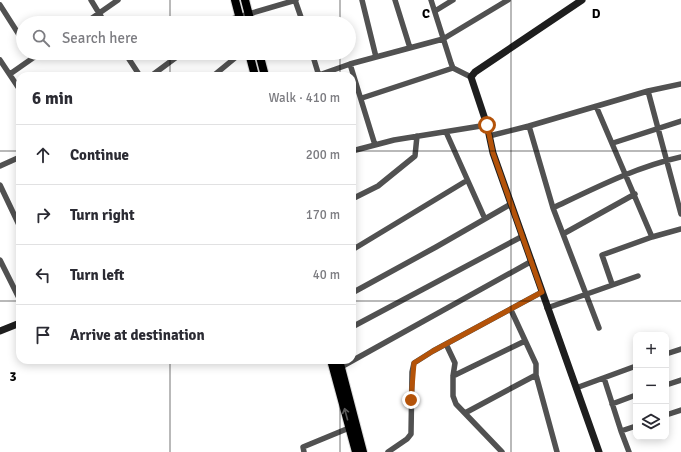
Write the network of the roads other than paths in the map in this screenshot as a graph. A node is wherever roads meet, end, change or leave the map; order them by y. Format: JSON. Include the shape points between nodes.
{"nodes":[{"id":1,"x":91,"y":0,"type":"edge"},
{"id":2,"x":118,"y":0,"type":"edge"},
{"id":3,"x":235,"y":0,"type":"edge"},
{"id":4,"x":245,"y":0,"type":"edge"},
{"id":5,"x":296,"y":0,"type":"edge"},
{"id":6,"x":362,"y":0,"type":"edge"},
{"id":7,"x":395,"y":0,"type":"edge"},
{"id":8,"x":431,"y":0,"type":"edge"},
{"id":9,"x":453,"y":0,"type":"edge"},
{"id":10,"x":508,"y":0,"type":"edge"},
{"id":11,"x":578,"y":1,"type":"edge"},
{"id":12,"x":0,"y":5,"type":"edge"},
{"id":13,"x":435,"y":11,"type":"junction"},
{"id":14,"x":99,"y":13,"type":"junction"},
{"id":15,"x":249,"y":14,"type":"junction"},
{"id":16,"x":95,"y":16,"type":"edge"},
{"id":17,"x":101,"y":16,"type":"edge"},
{"id":18,"x":239,"y":16,"type":"edge"},
{"id":19,"x":246,"y":16,"type":"edge"},
{"id":20,"x":301,"y":16,"type":"edge"},
{"id":21,"x":16,"y":30,"type":"edge"},
{"id":22,"x":443,"y":39,"type":"junction"},
{"id":23,"x":410,"y":48,"type":"junction"},
{"id":24,"x":376,"y":57,"type":"junction"},
{"id":25,"x":0,"y":60,"type":"edge"},
{"id":26,"x":26,"y":60,"type":"edge"},
{"id":27,"x":130,"y":60,"type":"edge"},
{"id":28,"x":173,"y":60,"type":"edge"},
{"id":29,"x":232,"y":60,"type":"edge"},
{"id":30,"x":251,"y":60,"type":"edge"},
{"id":31,"x":261,"y":60,"type":"edge"},
{"id":32,"x":314,"y":60,"type":"edge"},
{"id":33,"x":350,"y":64,"type":"junction"},
{"id":34,"x":454,"y":68,"type":"junction"},
{"id":35,"x":137,"y":72,"type":"edge"},
{"id":36,"x":156,"y":72,"type":"edge"},
{"id":37,"x":218,"y":72,"type":"edge"},
{"id":38,"x":254,"y":72,"type":"edge"},
{"id":39,"x":264,"y":72,"type":"edge"},
{"id":40,"x":318,"y":72,"type":"edge"},
{"id":41,"x":327,"y":72,"type":"edge"},
{"id":42,"x":353,"y":72,"type":"edge"},
{"id":43,"x":10,"y":74,"type":"junction"},
{"id":44,"x":471,"y":77,"type":"junction"},
{"id":45,"x":356,"y":81,"type":"edge"},
{"id":46,"x":16,"y":84,"type":"edge"},
{"id":47,"x":681,"y":84,"type":"edge"},
{"id":48,"x":648,"y":91,"type":"junction"},
{"id":49,"x":362,"y":98,"type":"junction"},
{"id":50,"x":596,"y":106,"type":"junction"},
{"id":51,"x":681,"y":121,"type":"edge"},
{"id":52,"x":487,"y":125,"type":"junction"},
{"id":53,"x":529,"y":126,"type":"junction"},
{"id":54,"x":659,"y":128,"type":"junction"},
{"id":55,"x":446,"y":132,"type":"junction"},
{"id":56,"x":417,"y":136,"type":"junction"},
{"id":57,"x":489,"y":136,"type":"junction"},
{"id":58,"x":612,"y":143,"type":"junction"},
{"id":59,"x":375,"y":145,"type":"junction"},
{"id":60,"x":356,"y":150,"type":"edge"},
{"id":61,"x":681,"y":157,"type":"edge"},
{"id":62,"x":16,"y":160,"type":"edge"},
{"id":63,"x":667,"y":160,"type":"junction"},
{"id":64,"x":0,"y":166,"type":"edge"},
{"id":65,"x":626,"y":174,"type":"junction"},
{"id":66,"x":466,"y":181,"type":"junction"},
{"id":67,"x":0,"y":185,"type":"edge"},
{"id":68,"x":635,"y":194,"type":"junction"},
{"id":69,"x":356,"y":197,"type":"edge"},
{"id":70,"x":511,"y":204,"type":"junction"},
{"id":71,"x":553,"y":208,"type":"junction"},
{"id":72,"x":681,"y":214,"type":"edge"},
{"id":73,"x":16,"y":219,"type":"edge"},
{"id":74,"x":485,"y":219,"type":"junction"},
{"id":75,"x":681,"y":229,"type":"edge"},
{"id":76,"x":563,"y":234,"type":"junction"},
{"id":77,"x":522,"y":236,"type":"junction"},
{"id":78,"x":652,"y":236,"type":"junction"},
{"id":79,"x":356,"y":248,"type":"edge"},
{"id":80,"x":0,"y":260,"type":"edge"},
{"id":81,"x":532,"y":261,"type":"junction"},
{"id":82,"x":638,"y":276,"type":"dead end"},
{"id":83,"x":612,"y":284,"type":"junction"},
{"id":84,"x":356,"y":291,"type":"edge"},
{"id":85,"x":16,"y":292,"type":"edge"},
{"id":86,"x":542,"y":292,"type":"junction"},
{"id":87,"x":585,"y":294,"type":"junction"},
{"id":88,"x":548,"y":308,"type":"junction"},
{"id":89,"x":511,"y":310,"type":"junction"},
{"id":90,"x":16,"y":324,"type":"edge"},
{"id":91,"x":356,"y":325,"type":"edge"},
{"id":92,"x":599,"y":328,"type":"dead end"},
{"id":93,"x":0,"y":331,"type":"edge"},
{"id":94,"x":525,"y":341,"type":"junction"},
{"id":95,"x":446,"y":344,"type":"junction"},
{"id":96,"x":681,"y":348,"type":"edge"},
{"id":97,"x":669,"y":353,"type":"edge"},
{"id":98,"x":356,"y":355,"type":"edge"},
{"id":99,"x":332,"y":364,"type":"edge"},
{"id":100,"x":340,"y":364,"type":"edge"},
{"id":101,"x":633,"y":367,"type":"edge"},
{"id":102,"x":536,"y":375,"type":"junction"},
{"id":103,"x":453,"y":376,"type":"junction"},
{"id":104,"x":604,"y":378,"type":"junction"},
{"id":105,"x":681,"y":380,"type":"edge"},
{"id":106,"x":669,"y":384,"type":"edge"},
{"id":107,"x":576,"y":388,"type":"junction"},
{"id":108,"x":633,"y":396,"type":"edge"},
{"id":109,"x":612,"y":404,"type":"junction"},
{"id":110,"x":681,"y":410,"type":"edge"},
{"id":111,"x":465,"y":413,"type":"junction"},
{"id":112,"x":669,"y":414,"type":"edge"},
{"id":113,"x":633,"y":427,"type":"edge"},
{"id":114,"x":349,"y":428,"type":"junction"},
{"id":115,"x":621,"y":431,"type":"junction"},
{"id":116,"x":355,"y":438,"type":"junction"},
{"id":117,"x":304,"y":452,"type":"edge"},
{"id":118,"x":356,"y":452,"type":"edge"},
{"id":119,"x":363,"y":452,"type":"edge"},
{"id":120,"x":388,"y":452,"type":"edge"},
{"id":121,"x":502,"y":452,"type":"edge"},
{"id":122,"x":557,"y":452,"type":"edge"},
{"id":123,"x":600,"y":452,"type":"edge"},
{"id":124,"x":629,"y":452,"type":"edge"}],
"edges":[{"from":1,"to":14,"type":"street"},
{"from":2,"to":14,"type":"street"},
{"from":3,"to":18,"type":"main road"},
{"from":4,"to":15,"type":"main road"},
{"from":5,"to":15,"type":"street"},
{"from":5,"to":20,"type":"street"},
{"from":6,"to":24,"type":"street"},
{"from":7,"to":23,"type":"street"},
{"from":8,"to":13,"type":"street"},
{"from":9,"to":13,"type":"street"},
{"from":10,"to":22,"type":"street"},
{"from":11,"to":44,"type":"street"},
{"from":12,"to":21,"type":"street"},
{"from":13,"to":22,"type":"street"},
{"from":14,"to":16,"type":"street"},
{"from":14,"to":17,"type":"street"},
{"from":15,"to":19,"type":"street"},
{"from":22,"to":23,"type":"street"},
{"from":22,"to":34,"type":"street"},
{"from":23,"to":24,"type":"street"},
{"from":24,"to":33,"type":"street"},
{"from":25,"to":43,"type":"street"},
{"from":26,"to":43,"type":"street"},
{"from":27,"to":35,"type":"street"},
{"from":28,"to":36,"type":"street"},
{"from":29,"to":37,"type":"street"},
{"from":30,"to":38,"type":"main road"},
{"from":31,"to":39,"type":"main road"},
{"from":32,"to":40,"type":"street"},
{"from":33,"to":41,"type":"street"},
{"from":33,"to":42,"type":"street"},
{"from":34,"to":44,"type":"street"},
{"from":34,"to":49,"type":"street"},
{"from":43,"to":46,"type":"street"},
{"from":44,"to":52,"type":"street"},
{"from":45,"to":49,"type":"street"},
{"from":47,"to":48,"type":"street"},
{"from":48,"to":50,"type":"street"},
{"from":48,"to":54,"type":"street"},
{"from":49,"to":59,"type":"street"},
{"from":50,"to":53,"type":"street"},
{"from":50,"to":58,"type":"street"},
{"from":51,"to":54,"type":"street"},
{"from":52,"to":55,"type":"street"},
{"from":52,"to":57,"type":"street"},
{"from":53,"to":57,"type":"street"},
{"from":53,"to":71,"type":"street"},
{"from":54,"to":58,"type":"street"},
{"from":54,"to":63,"type":"street"},
{"from":55,"to":56,"type":"street"},
{"from":55,"to":66,"type":"street"},
{"from":56,"to":59,"type":"street"},
{"from":56,"to":69,"type":"street","via":[[415,156],[378,186]]},
{"from":57,"to":70,"type":"street"},
{"from":58,"to":65,"type":"street"},
{"from":59,"to":60,"type":"street"},
{"from":61,"to":63,"type":"street"},
{"from":62,"to":64,"type":"street"},
{"from":63,"to":65,"type":"street"},
{"from":63,"to":72,"type":"street"},
{"from":65,"to":68,"type":"street"},
{"from":65,"to":71,"type":"street"},
{"from":66,"to":74,"type":"street"},
{"from":66,"to":79,"type":"street"},
{"from":67,"to":73,"type":"street"},
{"from":68,"to":76,"type":"street"},
{"from":68,"to":78,"type":"street"},
{"from":70,"to":74,"type":"street"},
{"from":70,"to":77,"type":"street"},
{"from":71,"to":76,"type":"street"},
{"from":74,"to":84,"type":"street"},
{"from":75,"to":78,"type":"street"},
{"from":76,"to":87,"type":"street"},
{"from":77,"to":81,"type":"street"},
{"from":77,"to":91,"type":"street"},
{"from":78,"to":83,"type":"street","via":[[602,255]]},
{"from":80,"to":85,"type":"street"},
{"from":81,"to":86,"type":"street"},
{"from":81,"to":98,"type":"street"},
{"from":82,"to":83,"type":"street"},
{"from":83,"to":87,"type":"street"},
{"from":86,"to":88,"type":"street"},
{"from":86,"to":89,"type":"street"},
{"from":87,"to":88,"type":"street"},
{"from":87,"to":92,"type":"street"},
{"from":88,"to":107,"type":"street"},
{"from":89,"to":94,"type":"street"},
{"from":89,"to":95,"type":"street"},
{"from":90,"to":93,"type":"street"},
{"from":94,"to":102,"type":"street","via":[[536,364]]},
{"from":94,"to":103,"type":"street"},
{"from":95,"to":103,"type":"street","via":[[455,364]]},
{"from":95,"to":120,"type":"street","via":[[414,363],[411,434]]},
{"from":96,"to":97,"type":"street"},
{"from":114,"to":99,"type":"main road","one_way":true},
{"from":100,"to":116,"type":"main road"},
{"from":101,"to":104,"type":"street"},
{"from":102,"to":111,"type":"street"},
{"from":102,"to":122,"type":"street"},
{"from":103,"to":111,"type":"street","via":[[453,396],[456,404]]},
{"from":104,"to":107,"type":"street"},
{"from":104,"to":109,"type":"street"},
{"from":105,"to":106,"type":"street"},
{"from":107,"to":123,"type":"street"},
{"from":108,"to":109,"type":"street"},
{"from":109,"to":115,"type":"street"},
{"from":110,"to":112,"type":"street"},
{"from":111,"to":121,"type":"street"},
{"from":113,"to":115,"type":"street"},
{"from":114,"to":116,"type":"main road"},
{"from":114,"to":117,"type":"street","via":[[303,447]]},
{"from":115,"to":124,"type":"street"},
{"from":116,"to":118,"type":"main road"},
{"from":116,"to":119,"type":"main road"}]}
